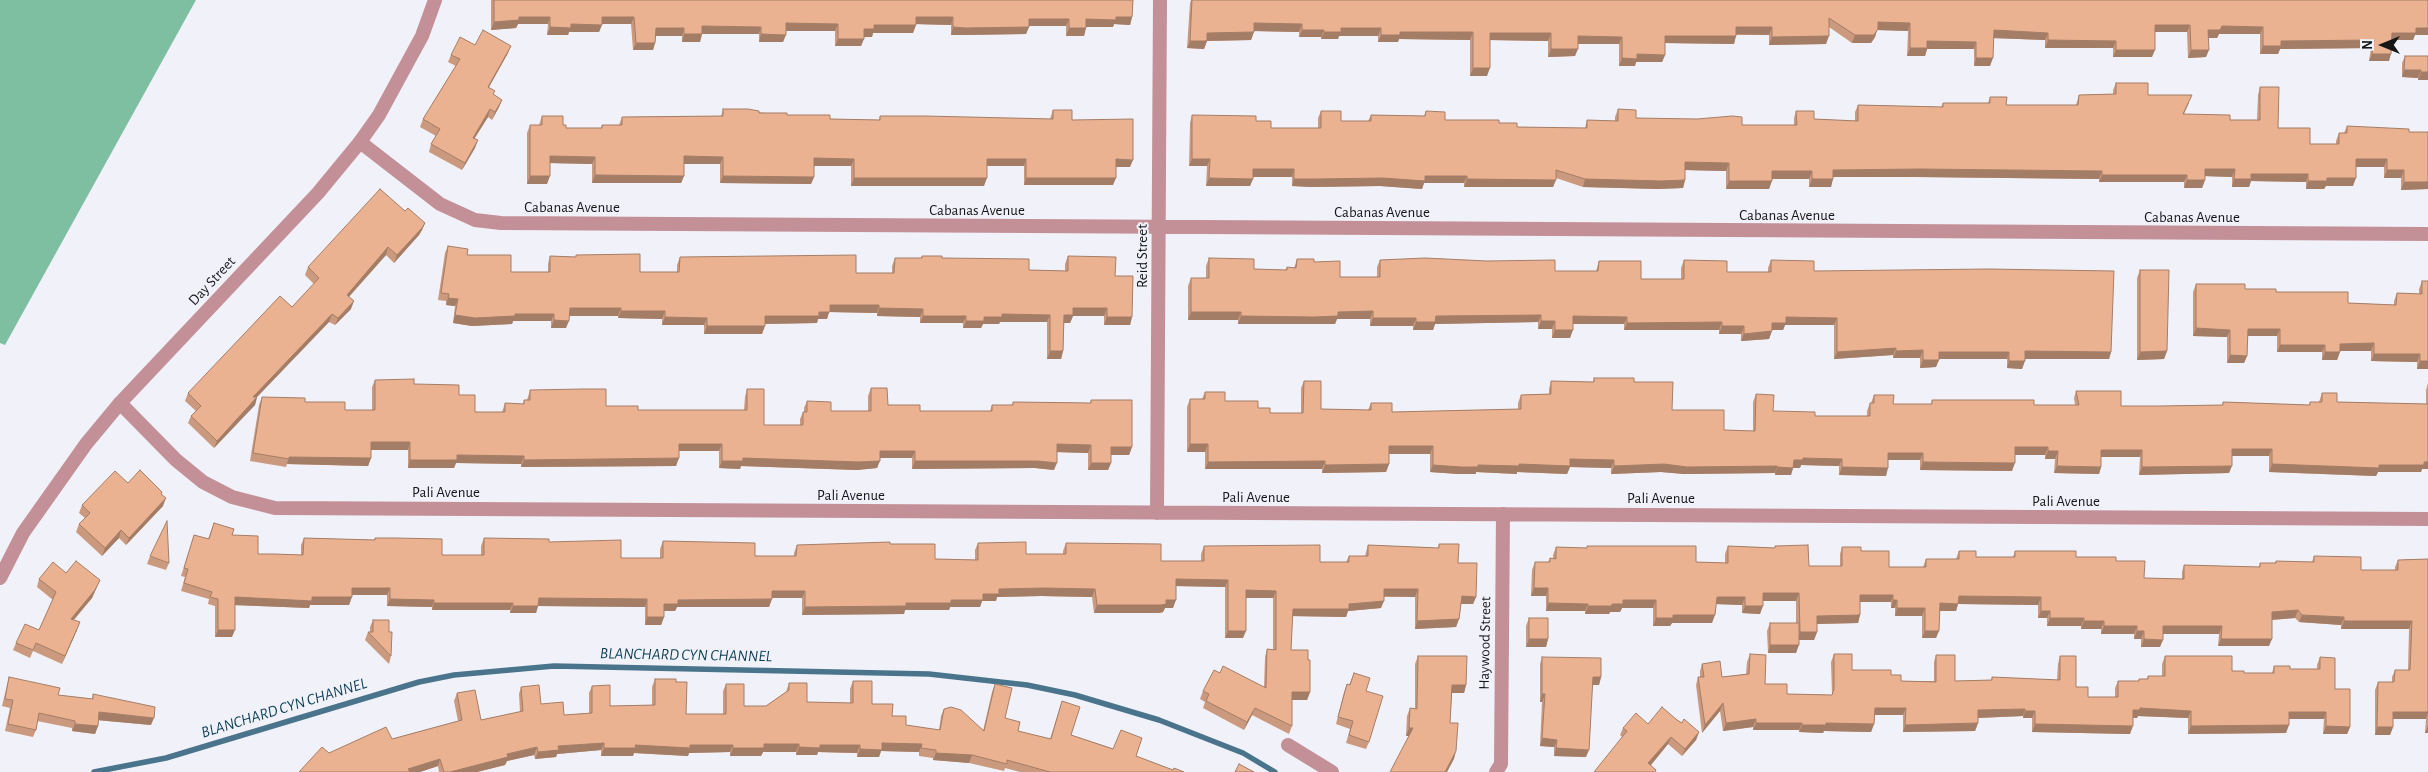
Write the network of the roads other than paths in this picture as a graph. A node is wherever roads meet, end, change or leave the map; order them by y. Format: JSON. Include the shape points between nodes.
{"nodes":[{"id":1,"x":435,"y":0,"type":"edge"},
{"id":2,"x":1160,"y":0,"type":"edge"},
{"id":3,"x":360,"y":142,"type":"junction"},
{"id":4,"x":1158,"y":227,"type":"junction"},
{"id":5,"x":2428,"y":234,"type":"edge"},
{"id":6,"x":120,"y":403,"type":"junction"},
{"id":7,"x":1157,"y":512,"type":"junction"},
{"id":8,"x":1503,"y":514,"type":"junction"},
{"id":9,"x":2428,"y":519,"type":"edge"},
{"id":10,"x":0,"y":578,"type":"edge"},
{"id":11,"x":1288,"y":745,"type":"dead end"},
{"id":12,"x":1503,"y":769,"type":"edge"},
{"id":13,"x":1332,"y":772,"type":"edge"}],
"edges":[{"from":1,"to":3,"type":"street","name":"Day Street","via":[[422,36],[379,116]]},
{"from":2,"to":4,"type":"street","name":"Reid Street"},
{"from":3,"to":4,"type":"street","name":"Cabanas Avenue","via":[[440,204],[475,220],[501,223]]},
{"from":3,"to":6,"type":"street","name":"Day Street","via":[[318,192]]},
{"from":4,"to":5,"type":"street","name":"Cabanas Avenue"},
{"from":4,"to":7,"type":"street","name":"Reid Street"},
{"from":6,"to":7,"type":"street","name":"Pali Avenue","via":[[202,482],[232,497],[274,508]]},
{"from":6,"to":10,"type":"street","name":"Day Street","via":[[53,488],[23,534]]},
{"from":7,"to":8,"type":"street","name":"Pali Avenue"},
{"from":8,"to":9,"type":"street","name":"Pali Avenue"},
{"from":8,"to":12,"type":"street","name":"Haywood Street"},
{"from":11,"to":13,"type":"street"}]}
